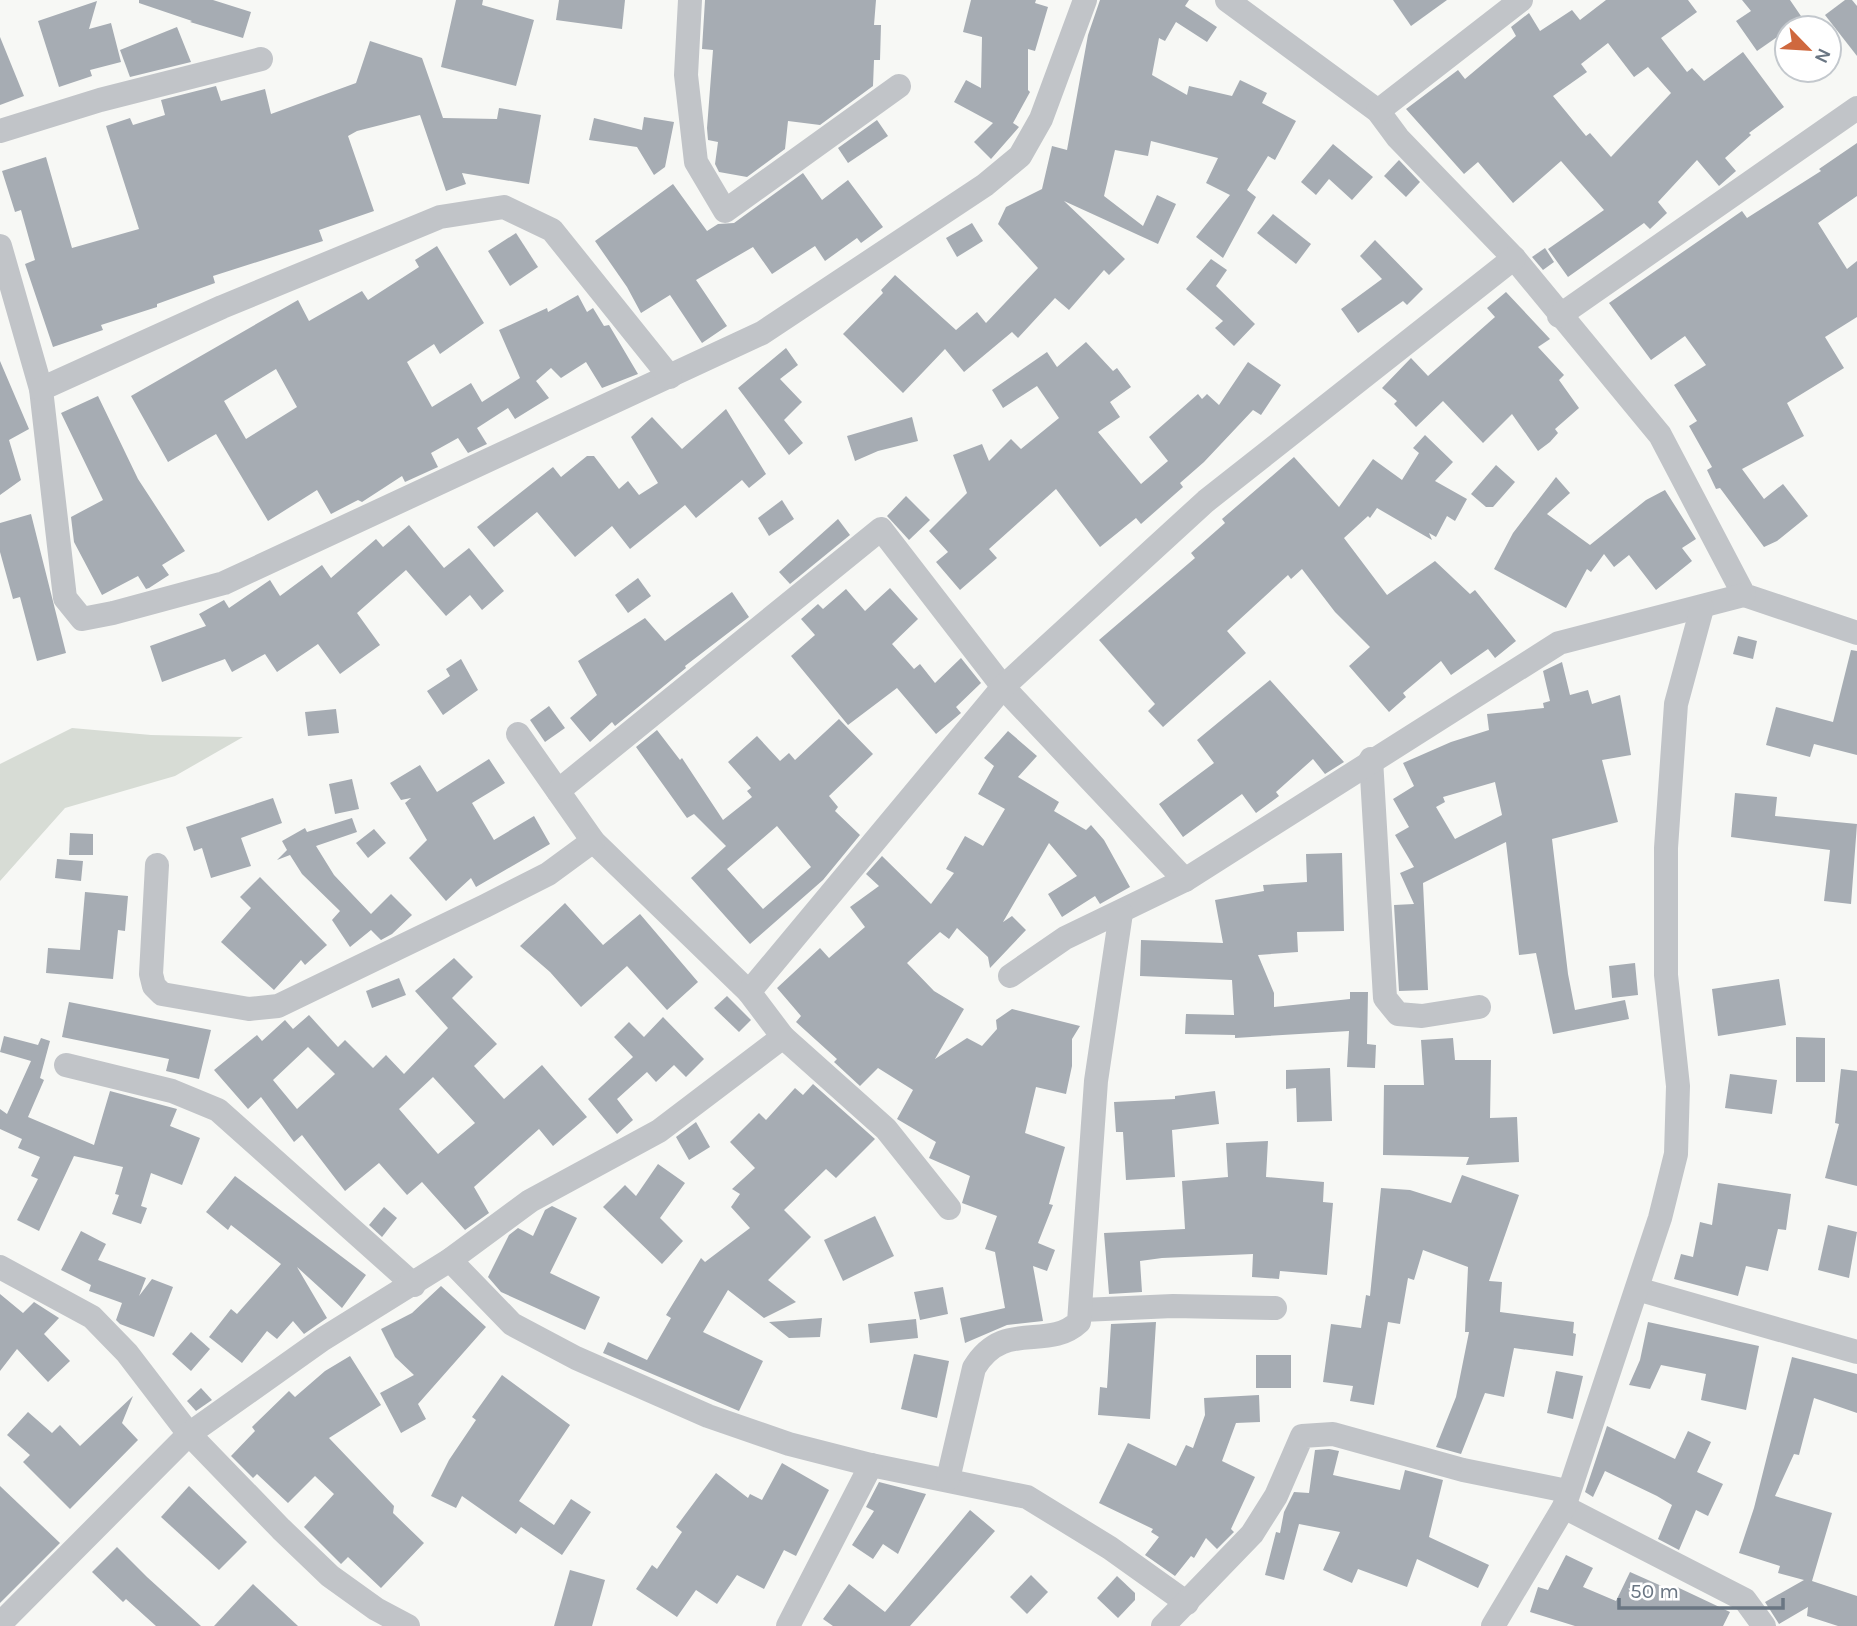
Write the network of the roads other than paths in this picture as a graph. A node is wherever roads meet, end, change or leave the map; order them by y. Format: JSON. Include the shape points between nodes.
{"nodes":[{"id":1,"x":690,"y":0,"type":"edge"},
{"id":2,"x":1085,"y":0,"type":"edge"},
{"id":3,"x":1227,"y":0,"type":"edge"},
{"id":4,"x":1521,"y":0,"type":"edge"},
{"id":5,"x":261,"y":59,"type":"dead end"},
{"id":6,"x":899,"y":86,"type":"dead end"},
{"id":7,"x":1857,"y":108,"type":"edge"},
{"id":8,"x":1378,"y":111,"type":"junction"},
{"id":9,"x":0,"y":131,"type":"edge"},
{"id":10,"x":0,"y":246,"type":"edge"},
{"id":11,"x":1514,"y":258,"type":"junction"},
{"id":12,"x":1559,"y":316,"type":"junction"},
{"id":13,"x":670,"y":377,"type":"junction"},
{"id":14,"x":41,"y":389,"type":"junction"},
{"id":15,"x":1744,"y":596,"type":"junction"},
{"id":16,"x":1702,"y":608,"type":"junction"},
{"id":17,"x":1857,"y":633,"type":"edge"},
{"id":18,"x":1003,"y":687,"type":"junction"},
{"id":19,"x":518,"y":734,"type":"dead end"},
{"id":20,"x":1371,"y":759,"type":"junction"},
{"id":21,"x":558,"y":791,"type":"junction"},
{"id":22,"x":593,"y":841,"type":"junction"},
{"id":23,"x":157,"y":865,"type":"dead end"},
{"id":24,"x":1185,"y":880,"type":"junction"},
{"id":25,"x":1121,"y":913,"type":"junction"},
{"id":26,"x":1010,"y":976,"type":"dead end"},
{"id":27,"x":750,"y":992,"type":"junction"},
{"id":28,"x":1479,"y":1007,"type":"dead end"},
{"id":29,"x":783,"y":1037,"type":"junction"},
{"id":30,"x":66,"y":1065,"type":"dead end"},
{"id":31,"x":948,"y":1208,"type":"dead end"},
{"id":32,"x":450,"y":1260,"type":"junction"},
{"id":33,"x":0,"y":1267,"type":"edge"},
{"id":34,"x":414,"y":1285,"type":"junction"},
{"id":35,"x":1637,"y":1289,"type":"junction"},
{"id":36,"x":1275,"y":1308,"type":"dead end"},
{"id":37,"x":1082,"y":1310,"type":"junction"},
{"id":38,"x":1857,"y":1352,"type":"edge"},
{"id":39,"x":189,"y":1434,"type":"junction"},
{"id":40,"x":871,"y":1465,"type":"junction"},
{"id":41,"x":948,"y":1479,"type":"junction"},
{"id":42,"x":1566,"y":1499,"type":"junction"},
{"id":43,"x":1186,"y":1603,"type":"junction"},
{"id":44,"x":2,"y":1619,"type":"edge"},
{"id":45,"x":408,"y":1626,"type":"edge"},
{"id":46,"x":789,"y":1626,"type":"edge"},
{"id":47,"x":1163,"y":1626,"type":"edge"},
{"id":48,"x":1493,"y":1626,"type":"edge"},
{"id":49,"x":1764,"y":1626,"type":"edge"}],
"edges":[{"from":1,"to":6,"type":"street","via":[[686,75],[696,162],[725,211]]},
{"from":2,"to":13,"type":"street","via":[[1041,119],[1020,156],[985,185],[762,333]]},
{"from":3,"to":8,"type":"street"},
{"from":4,"to":8,"type":"street"},
{"from":5,"to":9,"type":"street"},
{"from":7,"to":12,"type":"street"},
{"from":8,"to":11,"type":"street","via":[[1398,138]]},
{"from":10,"to":14,"type":"street"},
{"from":11,"to":12,"type":"street"},
{"from":11,"to":18,"type":"street","via":[[1206,501]]},
{"from":12,"to":15,"type":"street","via":[[1660,435]]},
{"from":13,"to":14,"type":"street","via":[[552,230],[504,206],[440,217],[222,307]]},
{"from":13,"to":14,"type":"street","via":[[224,583],[82,619],[65,598]]},
{"from":15,"to":16,"type":"street"},
{"from":15,"to":17,"type":"street"},
{"from":16,"to":20,"type":"street","via":[[1559,643]]},
{"from":16,"to":35,"type":"street","via":[[1676,704],[1666,848],[1666,975],[1678,1086],[1676,1154]]},
{"from":18,"to":21,"type":"street","via":[[881,529]]},
{"from":18,"to":24,"type":"street"},
{"from":18,"to":27,"type":"street"},
{"from":19,"to":21,"type":"street"},
{"from":20,"to":24,"type":"street"},
{"from":20,"to":28,"type":"street","via":[[1385,998],[1398,1014],[1422,1016]]},
{"from":21,"to":22,"type":"street"},
{"from":22,"to":23,"type":"street","via":[[548,874],[485,906],[278,1006],[248,1009],[162,994],[154,986]]},
{"from":22,"to":27,"type":"street"},
{"from":24,"to":25,"type":"street"},
{"from":25,"to":26,"type":"street","via":[[1065,938]]},
{"from":25,"to":37,"type":"street","via":[[1096,1081]]},
{"from":27,"to":29,"type":"street"},
{"from":29,"to":31,"type":"street","via":[[886,1129]]},
{"from":29,"to":32,"type":"street","via":[[659,1131],[530,1201]]},
{"from":30,"to":34,"type":"street","via":[[172,1091],[218,1111]]},
{"from":32,"to":34,"type":"street"},
{"from":32,"to":40,"type":"street","via":[[512,1324],[576,1358],[708,1416]]},
{"from":33,"to":39,"type":"street","via":[[92,1317],[127,1353]]},
{"from":34,"to":39,"type":"street","via":[[323,1339]]},
{"from":35,"to":38,"type":"street"},
{"from":35,"to":42,"type":"street"},
{"from":36,"to":37,"type":"street"},
{"from":37,"to":41,"type":"street","via":[[1079,1322],[1068,1333],[998,1342],[984,1352],[974,1368]]},
{"from":39,"to":44,"type":"street"},
{"from":39,"to":45,"type":"street","via":[[330,1576]]},
{"from":40,"to":41,"type":"street"},
{"from":40,"to":46,"type":"street"},
{"from":41,"to":43,"type":"street","via":[[1027,1497],[1110,1548]]},
{"from":42,"to":43,"type":"street","via":[[1333,1434],[1302,1436],[1276,1496],[1252,1534]]},
{"from":42,"to":48,"type":"street"},
{"from":42,"to":49,"type":"street","via":[[1745,1600]]},
{"from":43,"to":47,"type":"street"}]}
